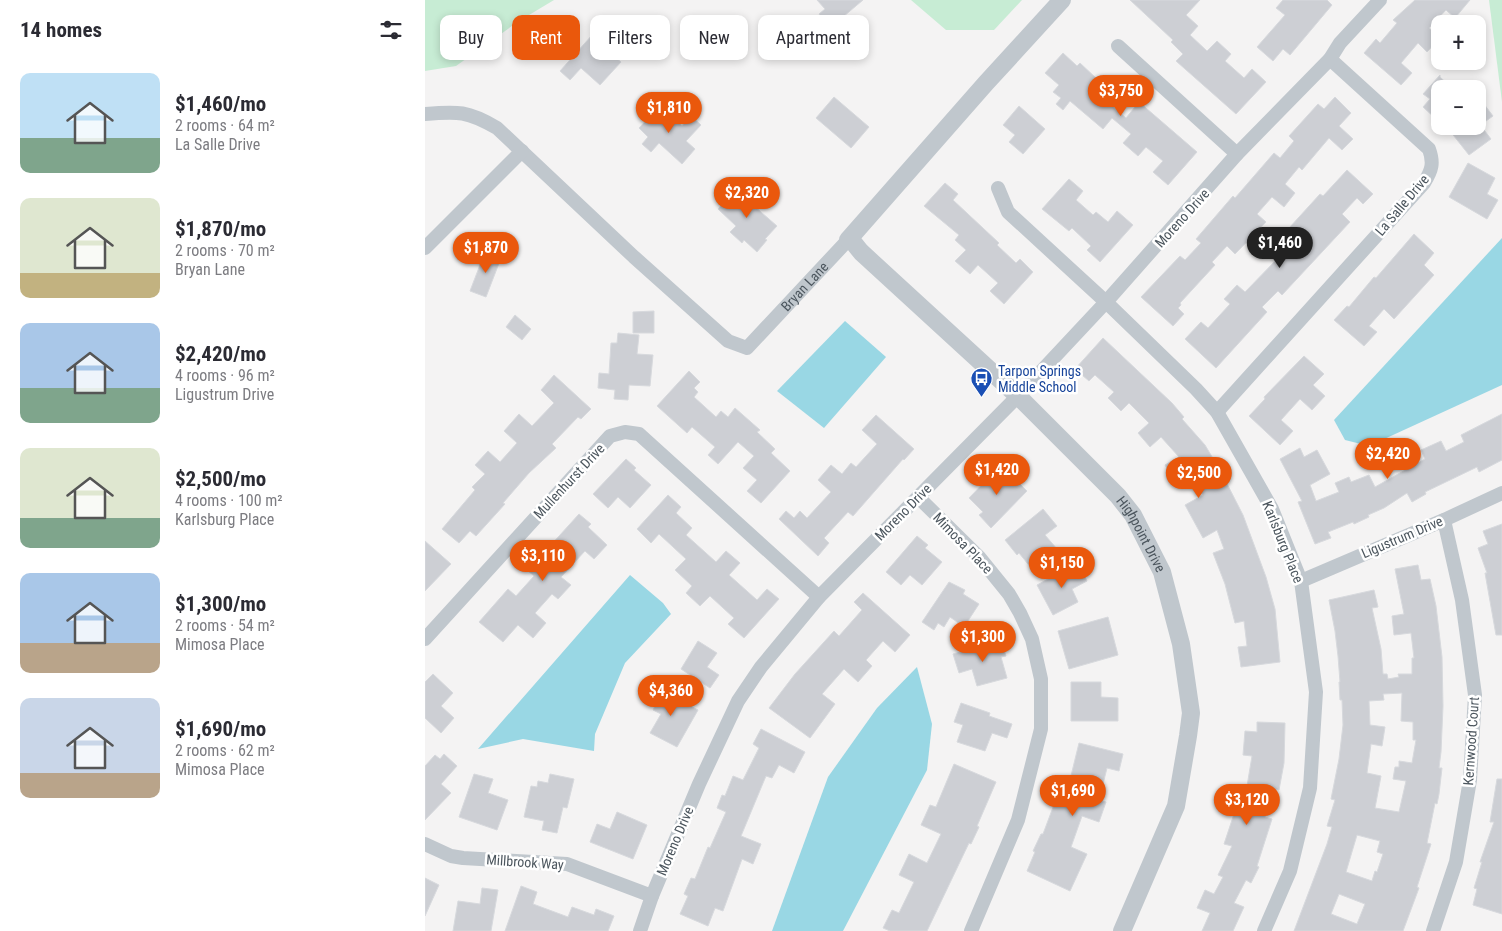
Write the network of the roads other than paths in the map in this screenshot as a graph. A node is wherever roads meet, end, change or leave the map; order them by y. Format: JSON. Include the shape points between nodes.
{"nodes":[{"id":1,"x":1062,"y":0,"type":"edge"},
{"id":2,"x":1380,"y":0,"type":"edge"},
{"id":3,"x":1118,"y":46,"type":"dead end"},
{"id":4,"x":1330,"y":59,"type":"junction"},
{"id":5,"x":425,"y":114,"type":"edge"},
{"id":6,"x":522,"y":151,"type":"junction"},
{"id":7,"x":1237,"y":154,"type":"junction"},
{"id":8,"x":998,"y":188,"type":"dead end"},
{"id":9,"x":848,"y":240,"type":"junction"},
{"id":10,"x":425,"y":248,"type":"edge"},
{"id":11,"x":1106,"y":302,"type":"junction"},
{"id":12,"x":1018,"y":396,"type":"junction"},
{"id":13,"x":1217,"y":412,"type":"junction"},
{"id":14,"x":1502,"y":493,"type":"edge"},
{"id":15,"x":918,"y":497,"type":"junction"},
{"id":16,"x":1444,"y":520,"type":"junction"},
{"id":17,"x":1301,"y":581,"type":"junction"},
{"id":18,"x":819,"y":597,"type":"junction"},
{"id":19,"x":425,"y":639,"type":"edge"},
{"id":20,"x":425,"y":844,"type":"edge"},
{"id":21,"x":652,"y":896,"type":"junction"},
{"id":22,"x":640,"y":931,"type":"edge"},
{"id":23,"x":971,"y":931,"type":"edge"},
{"id":24,"x":1122,"y":931,"type":"edge"},
{"id":25,"x":1264,"y":931,"type":"edge"},
{"id":26,"x":1433,"y":931,"type":"edge"}],
"edges":[{"from":1,"to":9,"type":"street","name":"Bryan Lane"},
{"from":2,"to":4,"type":"street","via":[[1340,43]]},
{"from":3,"to":7,"type":"street"},
{"from":4,"to":7,"type":"street","name":"Moreno Drive"},
{"from":4,"to":13,"type":"street","name":"La Salle Drive","via":[[1429,149],[1433,164],[1430,174]]},
{"from":5,"to":6,"type":"street","name":"Bryan Lane","via":[[455,111],[478,117],[497,128]]},
{"from":6,"to":9,"type":"street","name":"Bryan Lane","via":[[728,341],[747,348]]},
{"from":6,"to":10,"type":"street"},
{"from":7,"to":11,"type":"street","name":"Moreno Drive"},
{"from":8,"to":11,"type":"street","name":"Karlsburg Place","via":[[1008,212]]},
{"from":9,"to":12,"type":"street","name":"Highpoint Drive"},
{"from":11,"to":12,"type":"street","name":"Moreno Drive"},
{"from":11,"to":13,"type":"street","name":"Karlsburg Place"},
{"from":12,"to":15,"type":"street","name":"Moreno Drive"},
{"from":12,"to":24,"type":"street","name":"Highpoint Drive","via":[[1133,515],[1162,572],[1181,644],[1191,713],[1176,806]]},
{"from":13,"to":17,"type":"street","name":"Karlsburg Place","via":[[1272,509]]},
{"from":14,"to":16,"type":"street","name":"Ligustrum Drive"},
{"from":15,"to":18,"type":"street","name":"Moreno Drive"},
{"from":15,"to":23,"type":"street","name":"Mimosa Place","via":[[979,557],[1009,594],[1032,640],[1041,678],[1041,729],[1018,820]]},
{"from":16,"to":17,"type":"street","name":"Ligustrum Drive"},
{"from":16,"to":26,"type":"street","name":"Kernwood Court","via":[[1462,600],[1475,695],[1470,780],[1456,862]]},
{"from":17,"to":25,"type":"street","name":"Karlsburg Place","via":[[1316,692],[1310,788],[1290,871]]},
{"from":18,"to":19,"type":"street","name":"Mullenhurst Drive","via":[[639,434],[625,432],[610,436]]},
{"from":18,"to":21,"type":"street","name":"Moreno Drive","via":[[761,667],[738,701]]},
{"from":20,"to":21,"type":"street","name":"Millbrook Way","via":[[463,858],[567,864]]},
{"from":21,"to":22,"type":"street","name":"Moreno Drive"}]}
